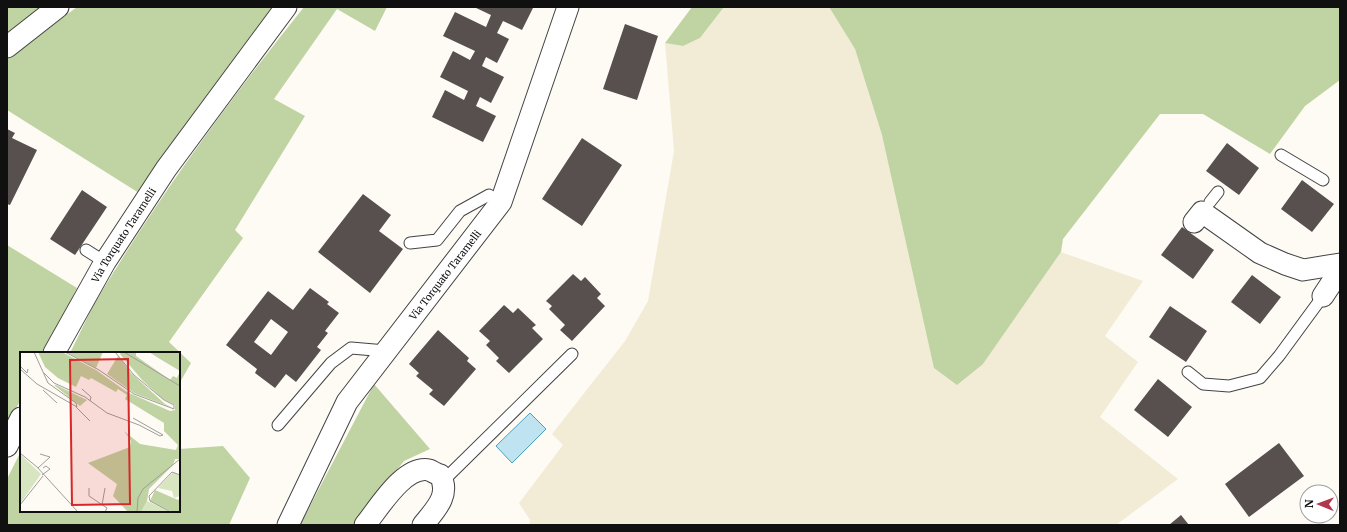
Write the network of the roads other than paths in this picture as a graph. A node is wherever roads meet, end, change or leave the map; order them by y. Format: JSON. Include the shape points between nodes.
{"nodes":[{"id":1,"x":58,"y":7,"type":"edge"},
{"id":2,"x":286,"y":7,"type":"edge"},
{"id":3,"x":568,"y":7,"type":"edge"},
{"id":4,"x":7,"y":47,"type":"edge"},
{"id":5,"x":1281,"y":155,"type":"dead end"},
{"id":6,"x":1323,"y":180,"type":"dead end"},
{"id":7,"x":501,"y":202,"type":"junction"},
{"id":8,"x":1203,"y":211,"type":"dead end"},
{"id":9,"x":410,"y":243,"type":"dead end"},
{"id":10,"x":86,"y":250,"type":"dead end"},
{"id":11,"x":105,"y":262,"type":"junction"},
{"id":12,"x":1340,"y":264,"type":"edge"},
{"id":13,"x":1340,"y":270,"type":"edge"},
{"id":14,"x":1323,"y":296,"type":"joint"},
{"id":15,"x":386,"y":351,"type":"junction"},
{"id":16,"x":55,"y":352,"type":"edge"},
{"id":17,"x":572,"y":354,"type":"dead end"},
{"id":18,"x":1188,"y":372,"type":"dead end"},
{"id":19,"x":20,"y":420,"type":"edge"},
{"id":20,"x":278,"y":425,"type":"dead end"},
{"id":21,"x":7,"y":446,"type":"edge"},
{"id":22,"x":443,"y":481,"type":"junction"},
{"id":23,"x":288,"y":525,"type":"edge"},
{"id":24,"x":366,"y":525,"type":"edge"},
{"id":25,"x":423,"y":525,"type":"edge"}],
"edges":[{"from":1,"to":4,"type":"street"},
{"from":2,"to":11,"type":"street","name":"Via Torquato Taramelli","via":[[166,169]]},
{"from":3,"to":7,"type":"street","name":"Via Torquato Taramelli"},
{"from":5,"to":6,"type":"lane"},
{"from":7,"to":9,"type":"lane","via":[[490,195],[460,211],[438,240]]},
{"from":7,"to":15,"type":"street","name":"Via Torquato Taramelli"},
{"from":8,"to":12,"type":"street","via":[[1260,253],[1285,264],[1303,270]]},
{"from":10,"to":11,"type":"lane"},
{"from":11,"to":16,"type":"street","name":"Via Torquato Taramelli"},
{"from":13,"to":14,"type":"street"},
{"from":14,"to":18,"type":"lane","via":[[1260,378],[1229,386],[1203,384]]},
{"from":15,"to":20,"type":"lane","via":[[351,348],[332,363]]},
{"from":15,"to":23,"type":"street","name":"Via Torquato Taramelli","via":[[347,402]]},
{"from":17,"to":22,"type":"lane"},
{"from":19,"to":21,"type":"street"},
{"from":22,"to":24,"type":"street","via":[[440,475],[428,470],[413,472],[400,481]]},
{"from":22,"to":25,"type":"street","via":[[441,501]]}]}
